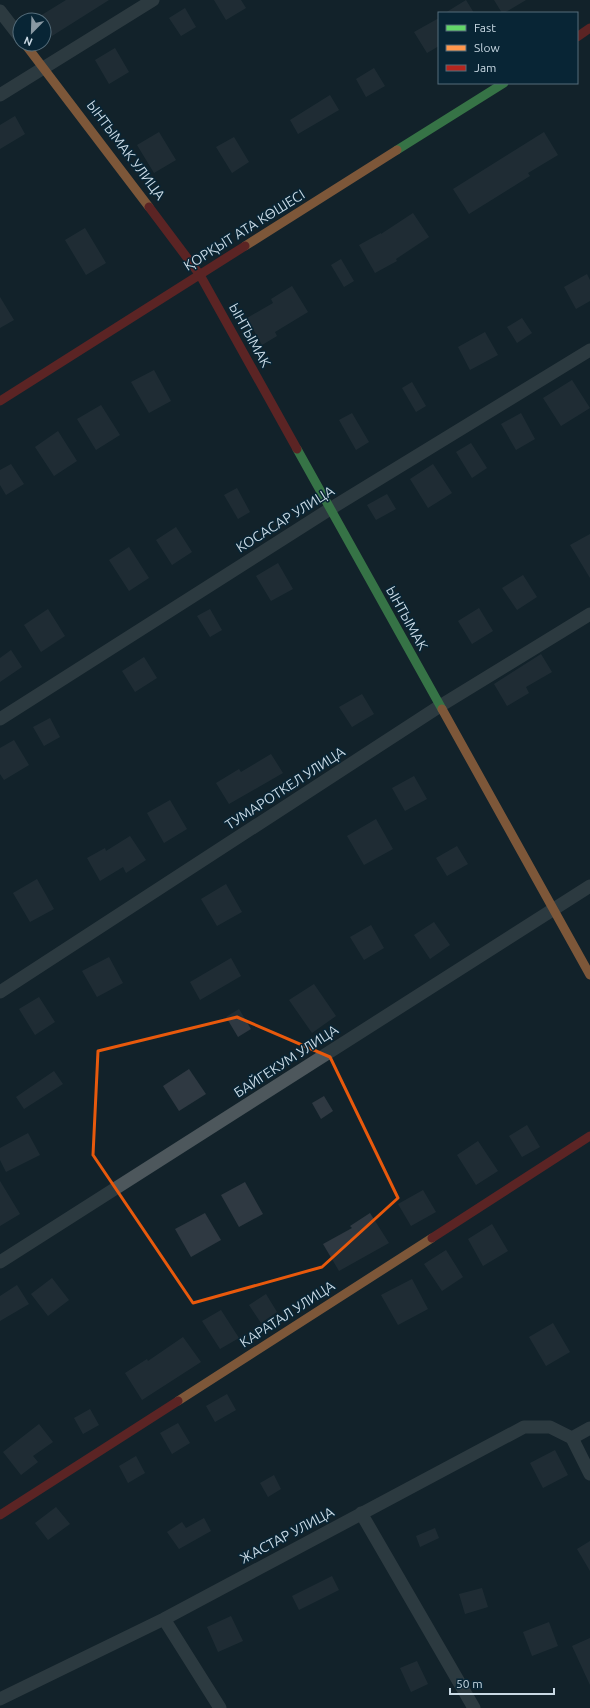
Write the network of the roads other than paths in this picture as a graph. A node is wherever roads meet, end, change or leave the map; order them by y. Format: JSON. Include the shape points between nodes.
{"nodes":[{"id":1,"x":153,"y":0,"type":"edge"},
{"id":2,"x":0,"y":11,"type":"edge"},
{"id":3,"x":12,"y":27,"type":"edge"},
{"id":4,"x":590,"y":28,"type":"edge"},
{"id":5,"x":578,"y":36,"type":"edge"},
{"id":6,"x":31,"y":52,"type":"edge"},
{"id":7,"x":43,"y":67,"type":"junction"},
{"id":8,"x":502,"y":84,"type":"edge"},
{"id":9,"x":0,"y":95,"type":"edge"},
{"id":10,"x":200,"y":275,"type":"junction"},
{"id":11,"x":590,"y":350,"type":"edge"},
{"id":12,"x":0,"y":401,"type":"edge"},
{"id":13,"x":330,"y":509,"type":"junction"},
{"id":14,"x":590,"y":614,"type":"edge"},
{"id":15,"x":440,"y":706,"type":"junction"},
{"id":16,"x":0,"y":719,"type":"edge"},
{"id":17,"x":590,"y":886,"type":"edge"},
{"id":18,"x":553,"y":909,"type":"junction"},
{"id":19,"x":590,"y":976,"type":"edge"},
{"id":20,"x":0,"y":992,"type":"edge"},
{"id":21,"x":590,"y":1136,"type":"edge"},
{"id":22,"x":0,"y":1262,"type":"edge"},
{"id":23,"x":590,"y":1428,"type":"edge"},
{"id":24,"x":572,"y":1438,"type":"junction"},
{"id":25,"x":590,"y":1474,"type":"edge"},
{"id":26,"x":361,"y":1513,"type":"junction"},
{"id":27,"x":0,"y":1516,"type":"edge"},
{"id":28,"x":164,"y":1619,"type":"junction"},
{"id":29,"x":0,"y":1699,"type":"edge"},
{"id":30,"x":220,"y":1708,"type":"edge"},
{"id":31,"x":474,"y":1708,"type":"edge"}],
"edges":[{"from":1,"to":7,"type":"street"},
{"from":2,"to":3,"type":"street"},
{"from":4,"to":5,"type":"street"},
{"from":6,"to":7,"type":"street","name":"ЫНТЫМАК УЛИЦА"},
{"from":7,"to":9,"type":"street"},
{"from":7,"to":10,"type":"street","name":"ЫНТЫМАК УЛИЦА"},
{"from":8,"to":10,"type":"street","name":"ҚОРҚЫТ АТА КӨШЕСІ"},
{"from":10,"to":12,"type":"street","name":"ҚОРҚЫТ АТА КӨШЕСІ"},
{"from":10,"to":13,"type":"street","name":"ЫНТЫМАК"},
{"from":11,"to":13,"type":"street","name":"КОСАСАР УЛИЦА"},
{"from":13,"to":15,"type":"street","name":"ЫНТЫМАК"},
{"from":13,"to":16,"type":"street","name":"КОСАСАР УЛИЦА"},
{"from":14,"to":15,"type":"street","name":"ТУМАРОТКЕЛ УЛИЦА"},
{"from":15,"to":18,"type":"street","name":"ЫНТЫМАК"},
{"from":15,"to":20,"type":"street","name":"ТУМАРОТКЕЛ УЛИЦА"},
{"from":17,"to":18,"type":"street","name":"БАЙГЕКУМ УЛИЦА"},
{"from":18,"to":19,"type":"street","name":"ЫНТЫМАК"},
{"from":18,"to":22,"type":"street","name":"БАЙГЕКУМ УЛИЦА"},
{"from":21,"to":27,"type":"street","name":"КАРАТАЛ УЛИЦА"},
{"from":23,"to":24,"type":"street"},
{"from":24,"to":25,"type":"street"},
{"from":24,"to":26,"type":"street","name":"ЖАСТАР УЛИЦА","via":[[550,1427],[524,1428]]},
{"from":26,"to":28,"type":"street","name":"ЖАСТАР УЛИЦА"},
{"from":26,"to":31,"type":"street"},
{"from":28,"to":29,"type":"street","name":"ЖАСТАР УЛИЦА"},
{"from":28,"to":30,"type":"street"}]}
